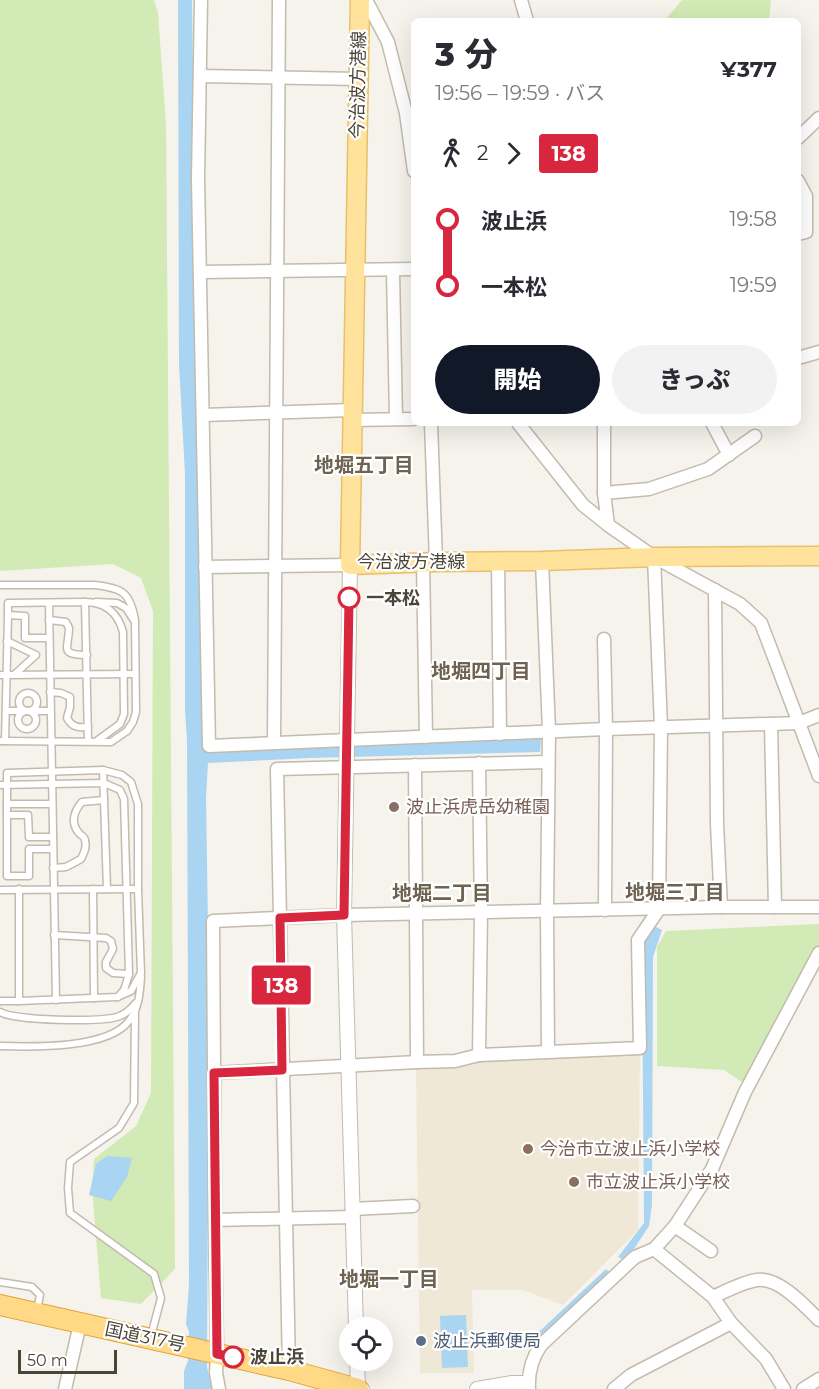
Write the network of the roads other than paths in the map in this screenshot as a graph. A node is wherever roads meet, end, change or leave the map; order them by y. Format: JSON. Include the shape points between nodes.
{"nodes":[{"id":1,"x":201,"y":0,"type":"edge"},
{"id":2,"x":279,"y":0,"type":"edge"},
{"id":3,"x":360,"y":0,"type":"edge"},
{"id":4,"x":366,"y":0,"type":"edge"},
{"id":5,"x":521,"y":0,"type":"edge"},
{"id":6,"x":526,"y":18,"type":"edge"},
{"id":7,"x":200,"y":76,"type":"junction"},
{"id":8,"x":278,"y":76,"type":"junction"},
{"id":9,"x":358,"y":79,"type":"junction"},
{"id":10,"x":410,"y":112,"type":"edge"},
{"id":11,"x":819,"y":118,"type":"edge"},
{"id":12,"x":801,"y":135,"type":"edge"},
{"id":13,"x":801,"y":187,"type":"edge"},
{"id":14,"x":801,"y":233,"type":"edge"},
{"id":15,"x":411,"y":269,"type":"edge"},
{"id":16,"x":355,"y":270,"type":"junction"},
{"id":17,"x":277,"y":271,"type":"junction"},
{"id":18,"x":393,"y":271,"type":"junction"},
{"id":19,"x":200,"y":272,"type":"junction"},
{"id":20,"x":819,"y":352,"type":"edge"},
{"id":21,"x":801,"y":357,"type":"edge"},
{"id":22,"x":276,"y":413,"type":"junction"},
{"id":23,"x":203,"y":415,"type":"junction"},
{"id":24,"x":352,"y":415,"type":"junction"},
{"id":25,"x":396,"y":418,"type":"junction"},
{"id":26,"x":411,"y":419,"type":"edge"},
{"id":27,"x":431,"y":426,"type":"edge"},
{"id":28,"x":520,"y":426,"type":"edge"},
{"id":29,"x":604,"y":426,"type":"edge"},
{"id":30,"x":714,"y":426,"type":"edge"},
{"id":31,"x":755,"y":436,"type":"dead end"},
{"id":32,"x":729,"y":455,"type":"junction"},
{"id":33,"x":604,"y":493,"type":"junction"},
{"id":34,"x":608,"y":525,"type":"junction"},
{"id":35,"x":654,"y":556,"type":"junction"},
{"id":36,"x":819,"y":556,"type":"edge"},
{"id":37,"x":542,"y":561,"type":"junction"},
{"id":38,"x":430,"y":562,"type":"junction"},
{"id":39,"x":498,"y":562,"type":"junction"},
{"id":40,"x":350,"y":565,"type":"junction"},
{"id":41,"x":205,"y":567,"type":"junction"},
{"id":42,"x":275,"y":567,"type":"junction"},
{"id":43,"x":0,"y":585,"type":"edge"},
{"id":44,"x":715,"y":590,"type":"junction"},
{"id":45,"x":85,"y":602,"type":"junction"},
{"id":46,"x":96,"y":602,"type":"junction"},
{"id":47,"x":8,"y":603,"type":"junction"},
{"id":48,"x":49,"y":603,"type":"junction"},
{"id":49,"x":0,"y":604,"type":"edge"},
{"id":50,"x":8,"y":615,"type":"junction"},
{"id":51,"x":49,"y":620,"type":"junction"},
{"id":52,"x":135,"y":622,"type":"junction"},
{"id":53,"x":49,"y":638,"type":"junction"},
{"id":54,"x":604,"y":639,"type":"dead end"},
{"id":55,"x":7,"y":640,"type":"junction"},
{"id":56,"x":87,"y":655,"type":"junction"},
{"id":57,"x":3,"y":660,"type":"edge"},
{"id":58,"x":50,"y":674,"type":"junction"},
{"id":59,"x":87,"y":674,"type":"junction"},
{"id":60,"x":124,"y":674,"type":"junction"},
{"id":61,"x":135,"y":674,"type":"junction"},
{"id":62,"x":3,"y":675,"type":"edge"},
{"id":63,"x":14,"y":675,"type":"junction"},
{"id":64,"x":50,"y":692,"type":"junction"},
{"id":65,"x":6,"y":711,"type":"junction"},
{"id":66,"x":50,"y":711,"type":"junction"},
{"id":67,"x":819,"y":715,"type":"edge"},
{"id":68,"x":800,"y":723,"type":"junction"},
{"id":69,"x":771,"y":724,"type":"junction"},
{"id":70,"x":3,"y":725,"type":"edge"},
{"id":71,"x":716,"y":726,"type":"junction"},
{"id":72,"x":88,"y":727,"type":"junction"},
{"id":73,"x":661,"y":727,"type":"junction"},
{"id":74,"x":606,"y":729,"type":"junction"},
{"id":75,"x":549,"y":731,"type":"junction"},
{"id":76,"x":500,"y":734,"type":"junction"},
{"id":77,"x":426,"y":737,"type":"junction"},
{"id":78,"x":3,"y":741,"type":"edge"},
{"id":79,"x":51,"y":741,"type":"junction"},
{"id":80,"x":92,"y":741,"type":"junction"},
{"id":81,"x":346,"y":741,"type":"junction"},
{"id":82,"x":274,"y":743,"type":"junction"},
{"id":83,"x":548,"y":762,"type":"junction"},
{"id":84,"x":479,"y":763,"type":"junction"},
{"id":85,"x":415,"y":765,"type":"junction"},
{"id":86,"x":347,"y":766,"type":"junction"},
{"id":87,"x":103,"y":770,"type":"junction"},
{"id":88,"x":51,"y":772,"type":"junction"},
{"id":89,"x":4,"y":773,"type":"edge"},
{"id":90,"x":819,"y":776,"type":"edge"},
{"id":91,"x":104,"y":783,"type":"junction"},
{"id":92,"x":4,"y":784,"type":"edge"},
{"id":93,"x":52,"y":784,"type":"junction"},
{"id":94,"x":104,"y":800,"type":"junction"},
{"id":95,"x":7,"y":804,"type":"junction"},
{"id":96,"x":52,"y":804,"type":"junction"},
{"id":97,"x":7,"y":815,"type":"junction"},
{"id":98,"x":53,"y":837,"type":"junction"},
{"id":99,"x":53,"y":849,"type":"junction"},
{"id":100,"x":53,"y":868,"type":"junction"},
{"id":101,"x":7,"y":876,"type":"junction"},
{"id":102,"x":54,"y":889,"type":"junction"},
{"id":103,"x":93,"y":889,"type":"junction"},
{"id":104,"x":107,"y":889,"type":"junction"},
{"id":105,"x":126,"y":889,"type":"junction"},
{"id":106,"x":138,"y":889,"type":"junction"},
{"id":107,"x":3,"y":890,"type":"edge"},
{"id":108,"x":19,"y":890,"type":"junction"},
{"id":109,"x":721,"y":907,"type":"junction"},
{"id":110,"x":775,"y":907,"type":"junction"},
{"id":111,"x":819,"y":907,"type":"edge"},
{"id":112,"x":659,"y":909,"type":"junction"},
{"id":113,"x":605,"y":910,"type":"junction"},
{"id":114,"x":546,"y":912,"type":"junction"},
{"id":115,"x":481,"y":913,"type":"junction"},
{"id":116,"x":416,"y":914,"type":"junction"},
{"id":117,"x":344,"y":915,"type":"junction"},
{"id":118,"x":280,"y":918,"type":"junction"},
{"id":119,"x":54,"y":935,"type":"junction"},
{"id":120,"x":94,"y":936,"type":"junction"},
{"id":121,"x":819,"y":953,"type":"edge"},
{"id":122,"x":141,"y":973,"type":"junction"},
{"id":123,"x":129,"y":975,"type":"junction"},
{"id":124,"x":94,"y":998,"type":"junction"},
{"id":125,"x":117,"y":998,"type":"junction"},
{"id":126,"x":19,"y":1000,"type":"junction"},
{"id":127,"x":56,"y":1000,"type":"junction"},
{"id":128,"x":0,"y":1001,"type":"edge"},
{"id":129,"x":138,"y":1001,"type":"junction"},
{"id":130,"x":0,"y":1012,"type":"edge"},
{"id":131,"x":135,"y":1013,"type":"junction"},
{"id":132,"x":0,"y":1046,"type":"edge"},
{"id":133,"x":548,"y":1051,"type":"junction"},
{"id":134,"x":479,"y":1055,"type":"junction"},
{"id":135,"x":417,"y":1062,"type":"junction"},
{"id":136,"x":347,"y":1066,"type":"junction"},
{"id":137,"x":282,"y":1070,"type":"junction"},
{"id":138,"x":214,"y":1073,"type":"junction"},
{"id":139,"x":413,"y":1206,"type":"dead end"},
{"id":140,"x":352,"y":1213,"type":"junction"},
{"id":141,"x":286,"y":1219,"type":"junction"},
{"id":142,"x":215,"y":1220,"type":"junction"},
{"id":143,"x":675,"y":1226,"type":"junction"},
{"id":144,"x":654,"y":1249,"type":"junction"},
{"id":145,"x":711,"y":1251,"type":"dead end"},
{"id":146,"x":0,"y":1282,"type":"edge"},
{"id":147,"x":713,"y":1297,"type":"junction"},
{"id":148,"x":0,"y":1305,"type":"edge"},
{"id":149,"x":37,"y":1314,"type":"junction"},
{"id":150,"x":356,"y":1317,"type":"edge"},
{"id":151,"x":819,"y":1320,"type":"edge"},
{"id":152,"x":731,"y":1323,"type":"junction"},
{"id":153,"x":80,"y":1324,"type":"junction"},
{"id":154,"x":150,"y":1338,"type":"junction"},
{"id":155,"x":214,"y":1353,"type":"junction"},
{"id":156,"x":289,"y":1370,"type":"junction"},
{"id":157,"x":358,"y":1371,"type":"edge"},
{"id":158,"x":819,"y":1379,"type":"edge"},
{"id":159,"x":528,"y":1386,"type":"edge"},
{"id":160,"x":65,"y":1389,"type":"edge"},
{"id":161,"x":219,"y":1389,"type":"edge"},
{"id":162,"x":359,"y":1389,"type":"edge"},
{"id":163,"x":477,"y":1389,"type":"edge"},
{"id":164,"x":614,"y":1389,"type":"edge"},
{"id":165,"x":784,"y":1389,"type":"edge"},
{"id":166,"x":803,"y":1389,"type":"edge"}],
"edges":[{"from":1,"to":7,"type":"street"},
{"from":2,"to":8,"type":"street"},
{"from":3,"to":9,"type":"main road","name":"今治波方港線"},
{"from":4,"to":10,"type":"street","via":[[388,42]]},
{"from":5,"to":6,"type":"street"},
{"from":7,"to":8,"type":"street"},
{"from":7,"to":19,"type":"street"},
{"from":8,"to":9,"type":"street"},
{"from":8,"to":17,"type":"street"},
{"from":9,"to":16,"type":"main road","name":"今治波方港線"},
{"from":11,"to":12,"type":"street"},
{"from":13,"to":14,"type":"street","via":[[806,196],[806,232]]},
{"from":15,"to":18,"type":"street"},
{"from":16,"to":17,"type":"street"},
{"from":16,"to":18,"type":"street"},
{"from":16,"to":24,"type":"main road","name":"今治波方港線"},
{"from":17,"to":19,"type":"street"},
{"from":17,"to":22,"type":"street"},
{"from":18,"to":25,"type":"street"},
{"from":19,"to":23,"type":"street"},
{"from":20,"to":21,"type":"street"},
{"from":22,"to":23,"type":"street"},
{"from":22,"to":24,"type":"street"},
{"from":22,"to":42,"type":"street"},
{"from":23,"to":41,"type":"street"},
{"from":24,"to":25,"type":"street"},
{"from":24,"to":40,"type":"main road","name":"今治波方港線"},
{"from":25,"to":26,"type":"street"},
{"from":27,"to":38,"type":"street"},
{"from":28,"to":34,"type":"street","via":[[583,505]]},
{"from":29,"to":33,"type":"street"},
{"from":30,"to":32,"type":"street"},
{"from":31,"to":32,"type":"street"},
{"from":32,"to":33,"type":"street","via":[[708,469],[649,489]]},
{"from":33,"to":34,"type":"street"},
{"from":34,"to":35,"type":"street"},
{"from":35,"to":36,"type":"main road","name":"今治波方港線"},
{"from":35,"to":37,"type":"main road","name":"今治波方港線"},
{"from":35,"to":44,"type":"street"},
{"from":35,"to":73,"type":"street"},
{"from":37,"to":39,"type":"main road","name":"今治波方港線"},
{"from":37,"to":75,"type":"street"},
{"from":38,"to":39,"type":"main road","name":"今治波方港線"},
{"from":38,"to":40,"type":"main road","name":"今治波方港線"},
{"from":38,"to":77,"type":"street"},
{"from":39,"to":76,"type":"street"},
{"from":40,"to":42,"type":"street"},
{"from":40,"to":81,"type":"street"},
{"from":41,"to":42,"type":"street"},
{"from":41,"to":82,"type":"street","via":[[208,746]]},
{"from":42,"to":82,"type":"street"},
{"from":43,"to":52,"type":"lane","via":[[111,587],[128,597]]},
{"from":44,"to":68,"type":"street","via":[[740,604],[761,623]]},
{"from":44,"to":71,"type":"street"},
{"from":45,"to":46,"type":"lane"},
{"from":45,"to":48,"type":"lane"},
{"from":45,"to":56,"type":"lane"},
{"from":46,"to":52,"type":"lane","via":[[117,603],[126,608]]},
{"from":46,"to":60,"type":"lane","via":[[116,614],[120,621]]},
{"from":47,"to":48,"type":"lane"},
{"from":47,"to":49,"type":"lane"},
{"from":47,"to":50,"type":"lane"},
{"from":48,"to":51,"type":"lane"},
{"from":50,"to":53,"type":"lane","via":[[25,616],[25,638]]},
{"from":50,"to":55,"type":"lane"},
{"from":51,"to":53,"type":"lane"},
{"from":51,"to":56,"type":"lane","via":[[66,622],[68,652]]},
{"from":52,"to":61,"type":"lane"},
{"from":53,"to":58,"type":"lane"},
{"from":54,"to":74,"type":"street"},
{"from":55,"to":57,"type":"lane"},
{"from":55,"to":63,"type":"lane","via":[[36,655]]},
{"from":56,"to":59,"type":"lane"},
{"from":57,"to":62,"type":"lane"},
{"from":58,"to":59,"type":"lane"},
{"from":58,"to":63,"type":"lane"},
{"from":58,"to":64,"type":"lane"},
{"from":59,"to":60,"type":"lane"},
{"from":59,"to":72,"type":"lane"},
{"from":60,"to":61,"type":"lane"},
{"from":60,"to":80,"type":"lane","via":[[124,714],[120,724]]},
{"from":61,"to":80,"type":"lane","via":[[133,722],[121,737],[111,742]]},
{"from":62,"to":63,"type":"lane"},
{"from":62,"to":65,"type":"lane"},
{"from":64,"to":66,"type":"lane"},
{"from":64,"to":72,"type":"lane","via":[[70,697],[69,722],[79,728]]},
{"from":65,"to":66,"type":"lane"},
{"from":65,"to":70,"type":"lane"},
{"from":66,"to":79,"type":"lane"},
{"from":67,"to":68,"type":"street"},
{"from":68,"to":69,"type":"street"},
{"from":68,"to":90,"type":"street"},
{"from":69,"to":71,"type":"street"},
{"from":69,"to":110,"type":"street"},
{"from":70,"to":78,"type":"lane"},
{"from":71,"to":73,"type":"street"},
{"from":71,"to":109,"type":"street"},
{"from":72,"to":80,"type":"lane"},
{"from":73,"to":74,"type":"street"},
{"from":73,"to":112,"type":"street"},
{"from":74,"to":75,"type":"street"},
{"from":74,"to":113,"type":"street"},
{"from":75,"to":76,"type":"street"},
{"from":75,"to":83,"type":"street"},
{"from":76,"to":77,"type":"street"},
{"from":77,"to":81,"type":"street"},
{"from":78,"to":79,"type":"lane"},
{"from":79,"to":80,"type":"lane"},
{"from":79,"to":88,"type":"lane"},
{"from":81,"to":82,"type":"street"},
{"from":81,"to":86,"type":"street"},
{"from":83,"to":84,"type":"street"},
{"from":83,"to":114,"type":"street"},
{"from":84,"to":85,"type":"street"},
{"from":84,"to":115,"type":"street"},
{"from":85,"to":86,"type":"street"},
{"from":85,"to":116,"type":"street"},
{"from":86,"to":117,"type":"street"},
{"from":86,"to":118,"type":"street","via":[[277,768]]},
{"from":87,"to":88,"type":"lane"},
{"from":87,"to":91,"type":"lane"},
{"from":87,"to":106,"type":"lane","via":[[122,775],[136,792]]},
{"from":88,"to":89,"type":"lane"},
{"from":88,"to":93,"type":"lane"},
{"from":89,"to":92,"type":"lane"},
{"from":91,"to":93,"type":"lane"},
{"from":91,"to":94,"type":"lane"},
{"from":91,"to":105,"type":"lane","via":[[120,790],[123,800]]},
{"from":92,"to":93,"type":"lane"},
{"from":92,"to":95,"type":"lane"},
{"from":93,"to":96,"type":"lane"},
{"from":94,"to":100,"type":"lane","via":[[82,802],[77,808],[74,824],[86,843],[81,859],[66,867]]},
{"from":94,"to":104,"type":"lane"},
{"from":95,"to":96,"type":"lane"},
{"from":95,"to":97,"type":"lane"},
{"from":96,"to":98,"type":"lane"},
{"from":97,"to":98,"type":"lane","via":[[28,815],[29,837]]},
{"from":97,"to":101,"type":"lane"},
{"from":98,"to":99,"type":"lane"},
{"from":99,"to":100,"type":"lane"},
{"from":99,"to":101,"type":"lane","via":[[29,849],[29,876]]},
{"from":100,"to":102,"type":"lane"},
{"from":101,"to":107,"type":"lane"},
{"from":102,"to":103,"type":"lane"},
{"from":102,"to":108,"type":"lane"},
{"from":102,"to":119,"type":"lane"},
{"from":103,"to":104,"type":"lane"},
{"from":103,"to":120,"type":"lane"},
{"from":104,"to":105,"type":"lane"},
{"from":105,"to":106,"type":"lane"},
{"from":105,"to":123,"type":"lane"},
{"from":106,"to":122,"type":"lane"},
{"from":107,"to":108,"type":"lane"},
{"from":108,"to":126,"type":"lane"},
{"from":109,"to":110,"type":"street"},
{"from":109,"to":112,"type":"street"},
{"from":110,"to":111,"type":"street"},
{"from":112,"to":113,"type":"street"},
{"from":112,"to":133,"type":"street","via":[[638,940],[640,1048]]},
{"from":113,"to":114,"type":"street"},
{"from":114,"to":115,"type":"street"},
{"from":114,"to":133,"type":"street"},
{"from":115,"to":116,"type":"street"},
{"from":115,"to":134,"type":"street"},
{"from":116,"to":117,"type":"street"},
{"from":116,"to":135,"type":"street"},
{"from":117,"to":118,"type":"street"},
{"from":117,"to":136,"type":"street"},
{"from":118,"to":137,"type":"street"},
{"from":118,"to":138,"type":"street","via":[[213,921]]},
{"from":119,"to":120,"type":"lane"},
{"from":119,"to":127,"type":"lane"},
{"from":120,"to":123,"type":"lane","via":[[113,944],[106,962],[108,971]]},
{"from":120,"to":124,"type":"lane"},
{"from":121,"to":143,"type":"street","via":[[745,1092],[712,1169]]},
{"from":122,"to":125,"type":"lane","via":[[131,991]]},
{"from":122,"to":129,"type":"lane"},
{"from":123,"to":125,"type":"lane"},
{"from":124,"to":125,"type":"lane"},
{"from":124,"to":127,"type":"lane"},
{"from":126,"to":127,"type":"lane"},
{"from":126,"to":128,"type":"lane"},
{"from":129,"to":130,"type":"lane","via":[[119,1017],[34,1019]]},
{"from":129,"to":131,"type":"lane"},
{"from":131,"to":132,"type":"lane","via":[[129,1023],[106,1038],[41,1047]]},
{"from":131,"to":154,"type":"lane","via":[[134,1103],[119,1128],[70,1162],[68,1188],[70,1213],[154,1274],[161,1298]]},
{"from":133,"to":134,"type":"street"},
{"from":134,"to":135,"type":"street","via":[[455,1061]]},
{"from":135,"to":136,"type":"street"},
{"from":136,"to":137,"type":"street"},
{"from":136,"to":140,"type":"street"},
{"from":137,"to":138,"type":"street"},
{"from":137,"to":141,"type":"street"},
{"from":138,"to":142,"type":"street"},
{"from":139,"to":140,"type":"street"},
{"from":140,"to":141,"type":"street"},
{"from":140,"to":150,"type":"street"},
{"from":141,"to":142,"type":"street"},
{"from":141,"to":156,"type":"street"},
{"from":142,"to":155,"type":"street"},
{"from":143,"to":144,"type":"street"},
{"from":143,"to":145,"type":"street"},
{"from":144,"to":147,"type":"street"},
{"from":144,"to":159,"type":"street","via":[[635,1257],[541,1345],[530,1369]]},
{"from":146,"to":149,"type":"lane","via":[[32,1287],[39,1295]]},
{"from":147,"to":151,"type":"street","via":[[763,1280],[795,1296]]},
{"from":147,"to":152,"type":"street"},
{"from":148,"to":149,"type":"highway","name":"国道317号"},
{"from":149,"to":153,"type":"highway","name":"国道317号"},
{"from":152,"to":164,"type":"street","via":[[631,1375]]},
{"from":152,"to":165,"type":"street","via":[[766,1359]]},
{"from":153,"to":154,"type":"highway","name":"国道317号"},
{"from":153,"to":160,"type":"street"},
{"from":154,"to":155,"type":"highway","name":"国道317号"},
{"from":155,"to":156,"type":"highway","name":"国道317号"},
{"from":155,"to":161,"type":"street"},
{"from":156,"to":162,"type":"highway","name":"国道317号"},
{"from":157,"to":162,"type":"street"},
{"from":158,"to":166,"type":"street"},
{"from":159,"to":163,"type":"street","via":[[512,1383]]}]}
